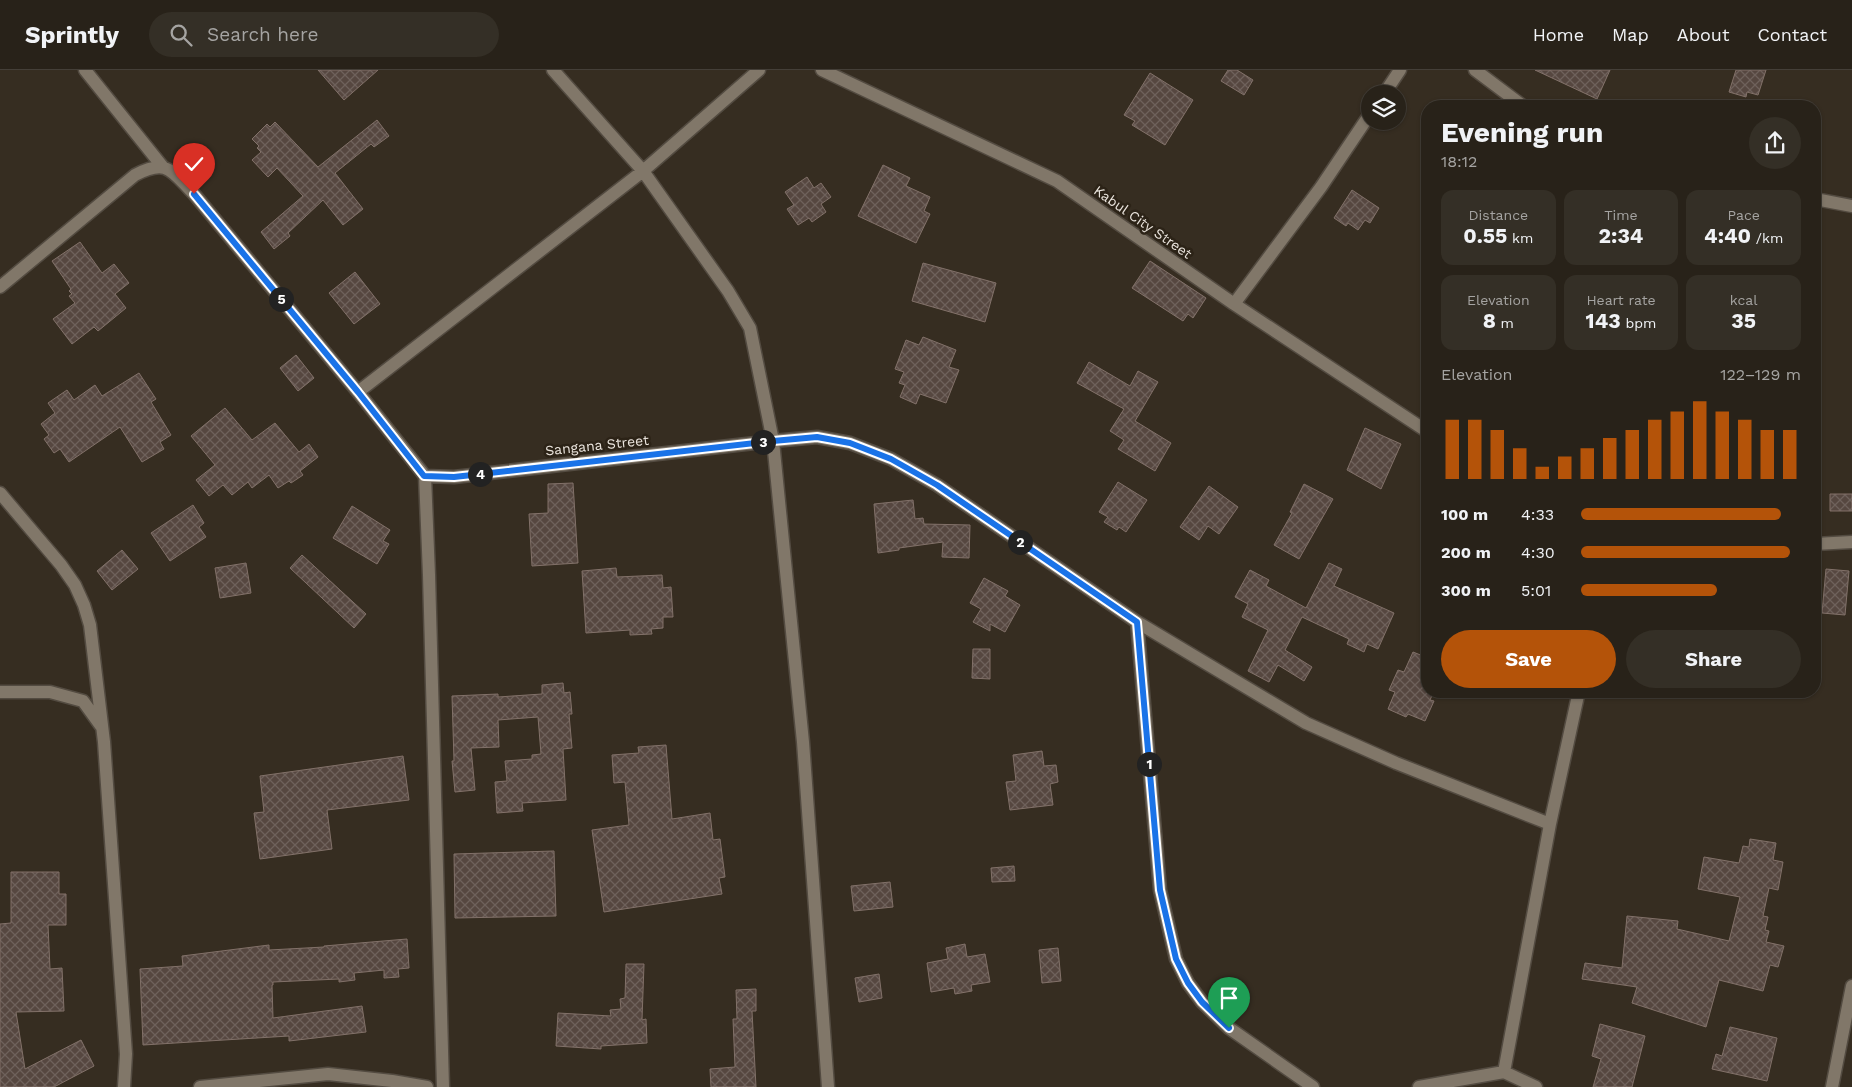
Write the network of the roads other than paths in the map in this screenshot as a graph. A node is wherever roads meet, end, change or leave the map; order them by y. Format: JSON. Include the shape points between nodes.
{"nodes":[{"id":1,"x":85,"y":70,"type":"edge"},
{"id":2,"x":554,"y":70,"type":"edge"},
{"id":3,"x":759,"y":70,"type":"edge"},
{"id":4,"x":822,"y":70,"type":"edge"},
{"id":5,"x":1400,"y":70,"type":"edge"},
{"id":6,"x":1475,"y":70,"type":"edge"},
{"id":7,"x":1390,"y":85,"type":"edge"},
{"id":8,"x":1515,"y":100,"type":"edge"},
{"id":9,"x":1361,"y":127,"type":"edge"},
{"id":10,"x":162,"y":166,"type":"junction"},
{"id":11,"x":642,"y":171,"type":"junction"},
{"id":12,"x":1821,"y":200,"type":"edge"},
{"id":13,"x":1852,"y":206,"type":"edge"},
{"id":14,"x":0,"y":287,"type":"edge"},
{"id":15,"x":1234,"y":304,"type":"junction"},
{"id":16,"x":358,"y":392,"type":"junction"},
{"id":17,"x":1421,"y":427,"type":"edge"},
{"id":18,"x":773,"y":441,"type":"junction"},
{"id":19,"x":424,"y":476,"type":"junction"},
{"id":20,"x":0,"y":493,"type":"edge"},
{"id":21,"x":1852,"y":542,"type":"edge"},
{"id":22,"x":1821,"y":544,"type":"edge"},
{"id":23,"x":1137,"y":622,"type":"junction"},
{"id":24,"x":0,"y":692,"type":"edge"},
{"id":25,"x":1577,"y":698,"type":"edge"},
{"id":26,"x":102,"y":727,"type":"junction"},
{"id":27,"x":1550,"y":824,"type":"junction"},
{"id":28,"x":1852,"y":986,"type":"edge"},
{"id":29,"x":1504,"y":1072,"type":"junction"},
{"id":30,"x":124,"y":1087,"type":"edge"},
{"id":31,"x":200,"y":1087,"type":"edge"},
{"id":32,"x":427,"y":1087,"type":"edge"},
{"id":33,"x":442,"y":1087,"type":"edge"},
{"id":34,"x":828,"y":1087,"type":"edge"},
{"id":35,"x":1313,"y":1087,"type":"edge"},
{"id":36,"x":1419,"y":1087,"type":"edge"},
{"id":37,"x":1536,"y":1087,"type":"edge"},
{"id":38,"x":1832,"y":1087,"type":"edge"}],
"edges":[{"from":1,"to":10,"type":"street"},
{"from":2,"to":11,"type":"street"},
{"from":3,"to":11,"type":"street"},
{"from":4,"to":15,"type":"street","name":"Kabul City Street","via":[[1057,181]]},
{"from":5,"to":7,"type":"street"},
{"from":6,"to":8,"type":"street"},
{"from":9,"to":15,"type":"street"},
{"from":10,"to":14,"type":"street","via":[[148,168],[135,175]]},
{"from":10,"to":16,"type":"street","via":[[194,194]]},
{"from":11,"to":16,"type":"street"},
{"from":11,"to":18,"type":"street","via":[[728,290],[750,328]]},
{"from":12,"to":13,"type":"street"},
{"from":15,"to":17,"type":"street","name":"Kabul City Street"},
{"from":16,"to":19,"type":"street"},
{"from":18,"to":19,"type":"street","name":"Sangana Street","via":[[454,477]]},
{"from":18,"to":23,"type":"street","name":"Sangana Street","via":[[825,438],[850,443],[891,459],[937,485]]},
{"from":18,"to":34,"type":"street","via":[[803,742]]},
{"from":19,"to":33,"type":"street"},
{"from":20,"to":26,"type":"street","via":[[62,565],[84,605],[90,625]]},
{"from":21,"to":22,"type":"street"},
{"from":23,"to":27,"type":"street","name":"Sangana Street","via":[[1306,723],[1396,763]]},
{"from":23,"to":35,"type":"street","via":[[1160,890],[1176,959],[1202,1002],[1222,1021]]},
{"from":24,"to":26,"type":"street","via":[[50,692],[82,702]]},
{"from":25,"to":27,"type":"street"},
{"from":26,"to":30,"type":"street","via":[[126,1054]]},
{"from":27,"to":29,"type":"street"},
{"from":28,"to":38,"type":"street"},
{"from":29,"to":36,"type":"street"},
{"from":29,"to":37,"type":"street"},
{"from":31,"to":32,"type":"street","via":[[328,1074]]}]}
